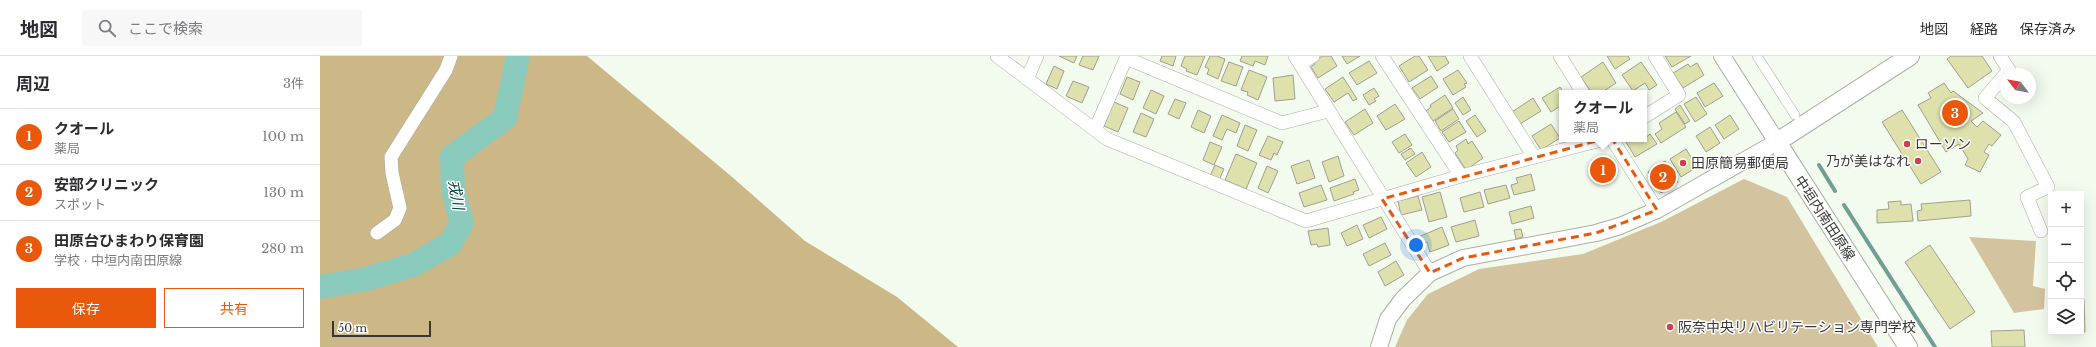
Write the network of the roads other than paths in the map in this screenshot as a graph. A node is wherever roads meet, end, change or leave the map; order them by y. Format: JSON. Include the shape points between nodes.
{"nodes":[{"id":1,"x":451,"y":56,"type":"edge"},
{"id":2,"x":997,"y":56,"type":"edge"},
{"id":3,"x":1037,"y":56,"type":"edge"},
{"id":4,"x":1313,"y":56,"type":"edge"},
{"id":5,"x":1382,"y":56,"type":"edge"},
{"id":6,"x":1470,"y":56,"type":"edge"},
{"id":7,"x":1560,"y":56,"type":"edge"},
{"id":8,"x":1655,"y":56,"type":"edge"},
{"id":9,"x":1722,"y":56,"type":"edge"},
{"id":10,"x":1757,"y":56,"type":"edge"},
{"id":11,"x":1910,"y":56,"type":"edge"},
{"id":12,"x":2000,"y":56,"type":"edge"},
{"id":13,"x":1127,"y":57,"type":"edge"},
{"id":14,"x":1297,"y":60,"type":"edge"},
{"id":15,"x":1028,"y":79,"type":"junction"},
{"id":16,"x":1581,"y":90,"type":"edge"},
{"id":17,"x":1328,"y":111,"type":"junction"},
{"id":18,"x":1647,"y":115,"type":"edge"},
{"id":19,"x":1795,"y":115,"type":"dead end"},
{"id":20,"x":1095,"y":130,"type":"junction"},
{"id":21,"x":1592,"y":142,"type":"edge"},
{"id":22,"x":1614,"y":142,"type":"edge"},
{"id":23,"x":1777,"y":142,"type":"junction"},
{"id":24,"x":1534,"y":157,"type":"junction"},
{"id":25,"x":1461,"y":176,"type":"junction"},
{"id":26,"x":1382,"y":199,"type":"junction"},
{"id":27,"x":1657,"y":210,"type":"junction"},
{"id":28,"x":2041,"y":231,"type":"dead end"},
{"id":29,"x":377,"y":233,"type":"dead end"},
{"id":30,"x":1430,"y":273,"type":"junction"},
{"id":31,"x":1379,"y":347,"type":"edge"},
{"id":32,"x":1908,"y":347,"type":"edge"}],
"edges":[{"from":1,"to":29,"type":"street","via":[[446,70],[391,157],[400,208],[395,220]]},
{"from":2,"to":15,"type":"street"},
{"from":3,"to":15,"type":"street"},
{"from":4,"to":14,"type":"street"},
{"from":5,"to":25,"type":"street"},
{"from":6,"to":24,"type":"street"},
{"from":7,"to":16,"type":"street"},
{"from":8,"to":18,"type":"street","via":[[1679,95]]},
{"from":9,"to":23,"type":"street"},
{"from":10,"to":19,"type":"street"},
{"from":11,"to":23,"type":"main road"},
{"from":12,"to":28,"type":"street","via":[[2009,70],[1985,98],[2014,122],[2048,187],[2027,197]]},
{"from":13,"to":17,"type":"street","via":[[1282,123]]},
{"from":13,"to":20,"type":"street"},
{"from":14,"to":17,"type":"street"},
{"from":15,"to":20,"type":"street"},
{"from":17,"to":26,"type":"street"},
{"from":20,"to":26,"type":"street","via":[[1107,139],[1306,220]]},
{"from":21,"to":24,"type":"street"},
{"from":22,"to":27,"type":"street"},
{"from":23,"to":27,"type":"street"},
{"from":23,"to":32,"type":"main road","name":"中垣内南田原線"},
{"from":24,"to":25,"type":"street"},
{"from":25,"to":26,"type":"street"},
{"from":26,"to":30,"type":"street"},
{"from":27,"to":30,"type":"street","via":[[1596,233],[1463,258]]},
{"from":30,"to":31,"type":"street","via":[[1403,299],[1388,319]]}]}
